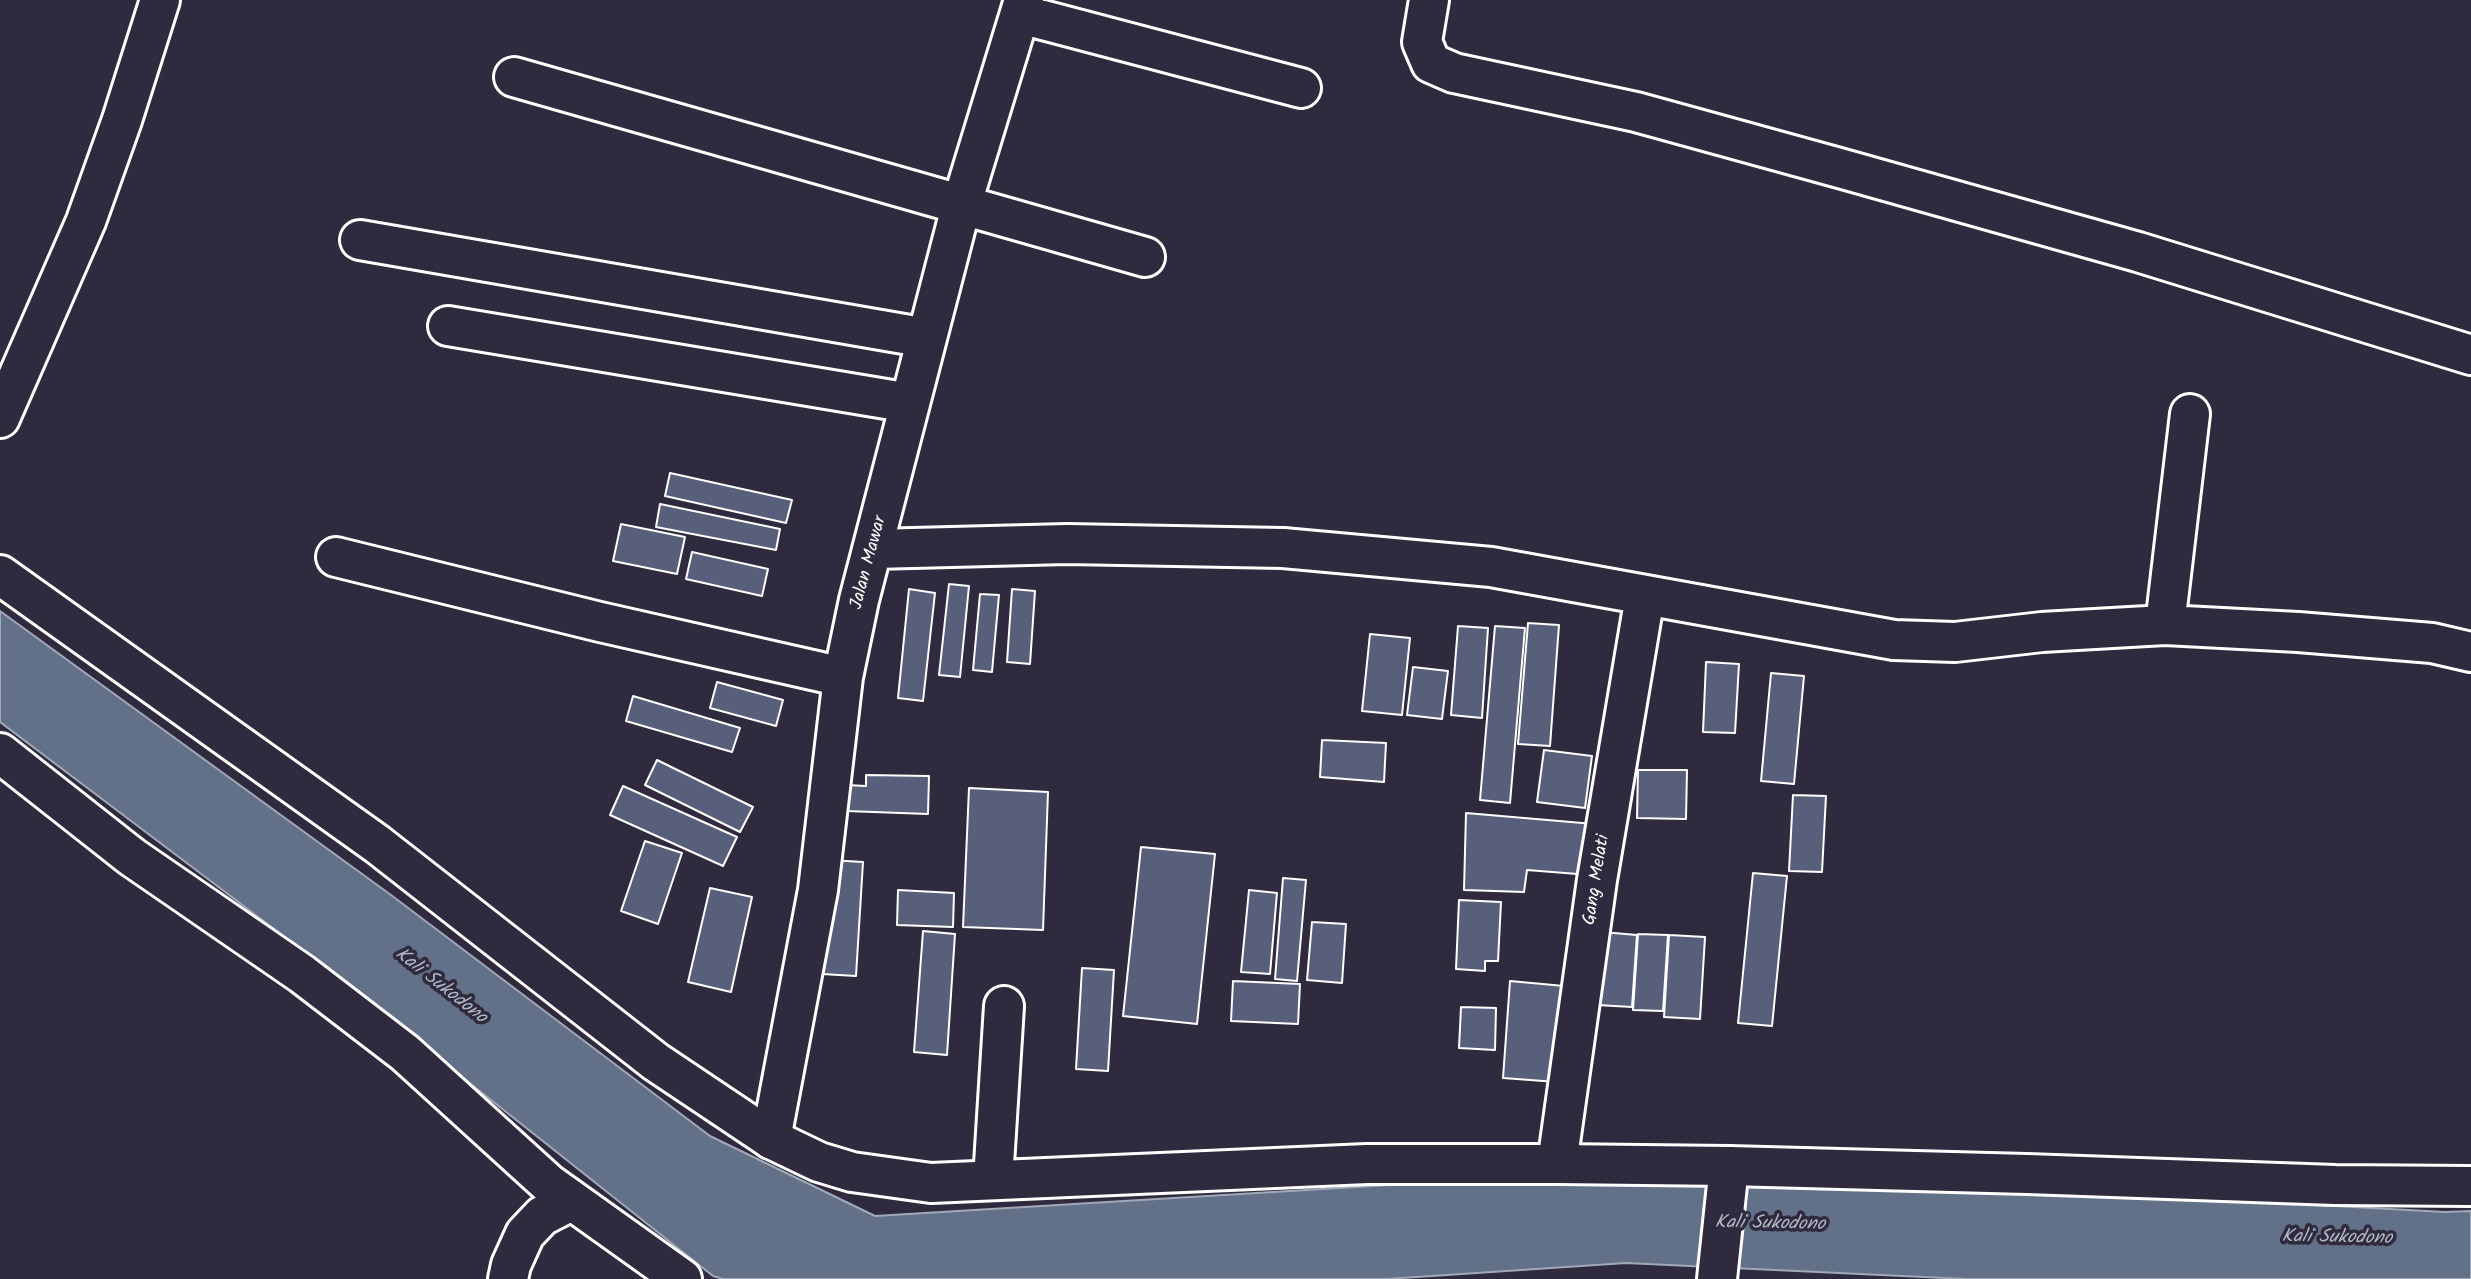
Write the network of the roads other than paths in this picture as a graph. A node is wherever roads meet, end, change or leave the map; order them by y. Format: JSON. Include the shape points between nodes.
{"nodes":[{"id":1,"x":160,"y":0,"type":"edge"},
{"id":2,"x":1429,"y":0,"type":"edge"},
{"id":3,"x":1022,"y":7,"type":"edge"},
{"id":4,"x":514,"y":77,"type":"dead end"},
{"id":5,"x":1301,"y":88,"type":"dead end"},
{"id":6,"x":962,"y":203,"type":"junction"},
{"id":7,"x":360,"y":240,"type":"dead end"},
{"id":8,"x":1145,"y":257,"type":"dead end"},
{"id":9,"x":448,"y":326,"type":"dead end"},
{"id":10,"x":927,"y":338,"type":"junction"},
{"id":11,"x":2471,"y":355,"type":"edge"},
{"id":12,"x":910,"y":403,"type":"junction"},
{"id":13,"x":2190,"y":414,"type":"dead end"},
{"id":14,"x":0,"y":418,"type":"edge"},
{"id":15,"x":874,"y":549,"type":"junction"},
{"id":16,"x":336,"y":557,"type":"dead end"},
{"id":17,"x":0,"y":575,"type":"edge"},
{"id":18,"x":1645,"y":596,"type":"junction"},
{"id":19,"x":2165,"y":625,"type":"junction"},
{"id":20,"x":2471,"y":652,"type":"edge"},
{"id":21,"x":843,"y":677,"type":"junction"},
{"id":22,"x":0,"y":753,"type":"edge"},
{"id":23,"x":1004,"y":1006,"type":"dead end"},
{"id":24,"x":771,"y":1139,"type":"junction"},
{"id":25,"x":1557,"y":1164,"type":"junction"},
{"id":26,"x":1728,"y":1169,"type":"junction"},
{"id":27,"x":993,"y":1180,"type":"junction"},
{"id":28,"x":2471,"y":1186,"type":"edge"},
{"id":29,"x":571,"y":1201,"type":"junction"},
{"id":30,"x":508,"y":1279,"type":"edge"},
{"id":31,"x":682,"y":1279,"type":"edge"},
{"id":32,"x":1717,"y":1279,"type":"edge"}],
"edges":[{"from":1,"to":14,"type":"street","via":[[86,221]]},
{"from":2,"to":11,"type":"street","via":[[1423,43],[1431,62],[1454,73],[1636,112],[1857,172],[2138,252]]},
{"from":3,"to":5,"type":"street"},
{"from":3,"to":6,"type":"street","name":"Jalan Mawar"},
{"from":4,"to":6,"type":"street"},
{"from":6,"to":8,"type":"street"},
{"from":6,"to":10,"type":"street","name":"Jalan Mawar"},
{"from":7,"to":10,"type":"street"},
{"from":9,"to":12,"type":"street"},
{"from":10,"to":12,"type":"street","name":"Jalan Mawar"},
{"from":12,"to":15,"type":"street","name":"Jalan Mawar"},
{"from":13,"to":19,"type":"street"},
{"from":15,"to":18,"type":"street","via":[[1067,544],[1283,548],[1491,568]]},
{"from":15,"to":21,"type":"street","name":"Jalan Mawar"},
{"from":16,"to":21,"type":"street"},
{"from":17,"to":24,"type":"street","via":[[377,844],[656,1062]]},
{"from":18,"to":19,"type":"street","via":[[1894,640],[1955,642]]},
{"from":18,"to":25,"type":"street","name":"Gang Melati","via":[[1597,880]]},
{"from":19,"to":20,"type":"street","via":[[2418,642]]},
{"from":21,"to":24,"type":"street","name":"Jalan Mawar","via":[[818,890]]},
{"from":22,"to":29,"type":"street","via":[[132,857],[302,974],[405,1053]]},
{"from":23,"to":27,"type":"street"},
{"from":24,"to":27,"type":"street","via":[[852,1172],[931,1183]]},
{"from":25,"to":26,"type":"street"},
{"from":25,"to":27,"type":"street","via":[[1367,1164]]},
{"from":26,"to":28,"type":"street"},
{"from":26,"to":32,"type":"street"},
{"from":29,"to":30,"type":"street","via":[[542,1216],[525,1234]]},
{"from":29,"to":31,"type":"street"}]}
